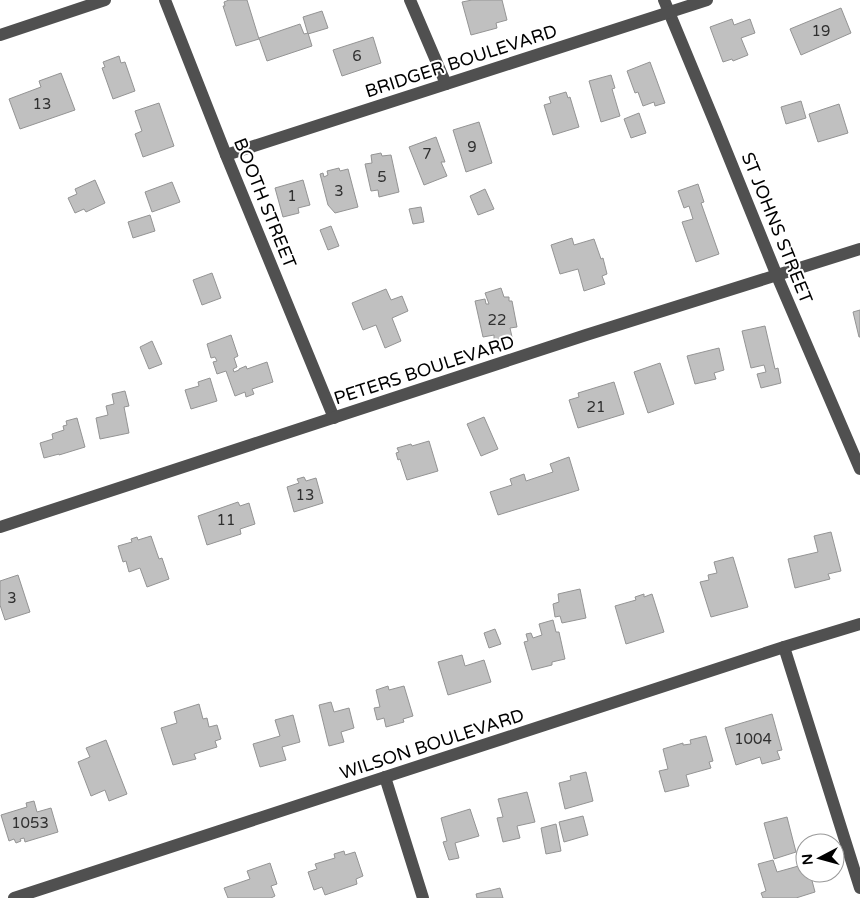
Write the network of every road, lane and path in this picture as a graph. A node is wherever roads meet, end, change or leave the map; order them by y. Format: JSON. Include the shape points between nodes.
{"nodes":[{"id":1,"x":106,"y":0,"type":"edge"},
{"id":2,"x":165,"y":0,"type":"edge"},
{"id":3,"x":410,"y":0,"type":"edge"},
{"id":4,"x":707,"y":0,"type":"edge"},
{"id":5,"x":666,"y":6,"type":"edge"},
{"id":6,"x":0,"y":35,"type":"edge"},
{"id":7,"x":446,"y":84,"type":"junction"},
{"id":8,"x":226,"y":155,"type":"junction"},
{"id":9,"x":860,"y":249,"type":"edge"},
{"id":10,"x":777,"y":276,"type":"junction"},
{"id":11,"x":334,"y":418,"type":"junction"},
{"id":12,"x":860,"y":470,"type":"edge"},
{"id":13,"x":0,"y":527,"type":"edge"},
{"id":14,"x":860,"y":624,"type":"edge"},
{"id":15,"x":784,"y":647,"type":"junction"},
{"id":16,"x":385,"y":777,"type":"junction"},
{"id":17,"x":860,"y":888,"type":"edge"},
{"id":18,"x":14,"y":898,"type":"edge"},
{"id":19,"x":423,"y":898,"type":"edge"}],
"edges":[{"from":1,"to":6,"type":"street"},
{"from":2,"to":8,"type":"street","name":"BOOTH STREET"},
{"from":3,"to":7,"type":"street"},
{"from":4,"to":5,"type":"street","name":"BRIDGER BOULEVARD"},
{"from":5,"to":7,"type":"street","name":"BRIDGER BOULEVARD"},
{"from":5,"to":10,"type":"street","name":"ST JOHNS STREET"},
{"from":7,"to":8,"type":"street","name":"BRIDGER BOULEVARD"},
{"from":8,"to":11,"type":"street","name":"BOOTH STREET"},
{"from":9,"to":10,"type":"street","name":"PETERS BOULEVARD"},
{"from":10,"to":11,"type":"street","name":"PETERS BOULEVARD"},
{"from":10,"to":12,"type":"street","name":"ST JOHNS STREET"},
{"from":11,"to":13,"type":"street","name":"PETERS BOULEVARD"},
{"from":14,"to":15,"type":"street","name":"WILSON BOULEVARD"},
{"from":15,"to":16,"type":"street","name":"WILSON BOULEVARD"},
{"from":15,"to":17,"type":"street"},
{"from":16,"to":18,"type":"street","name":"WILSON BOULEVARD"},
{"from":16,"to":19,"type":"street"}]}
